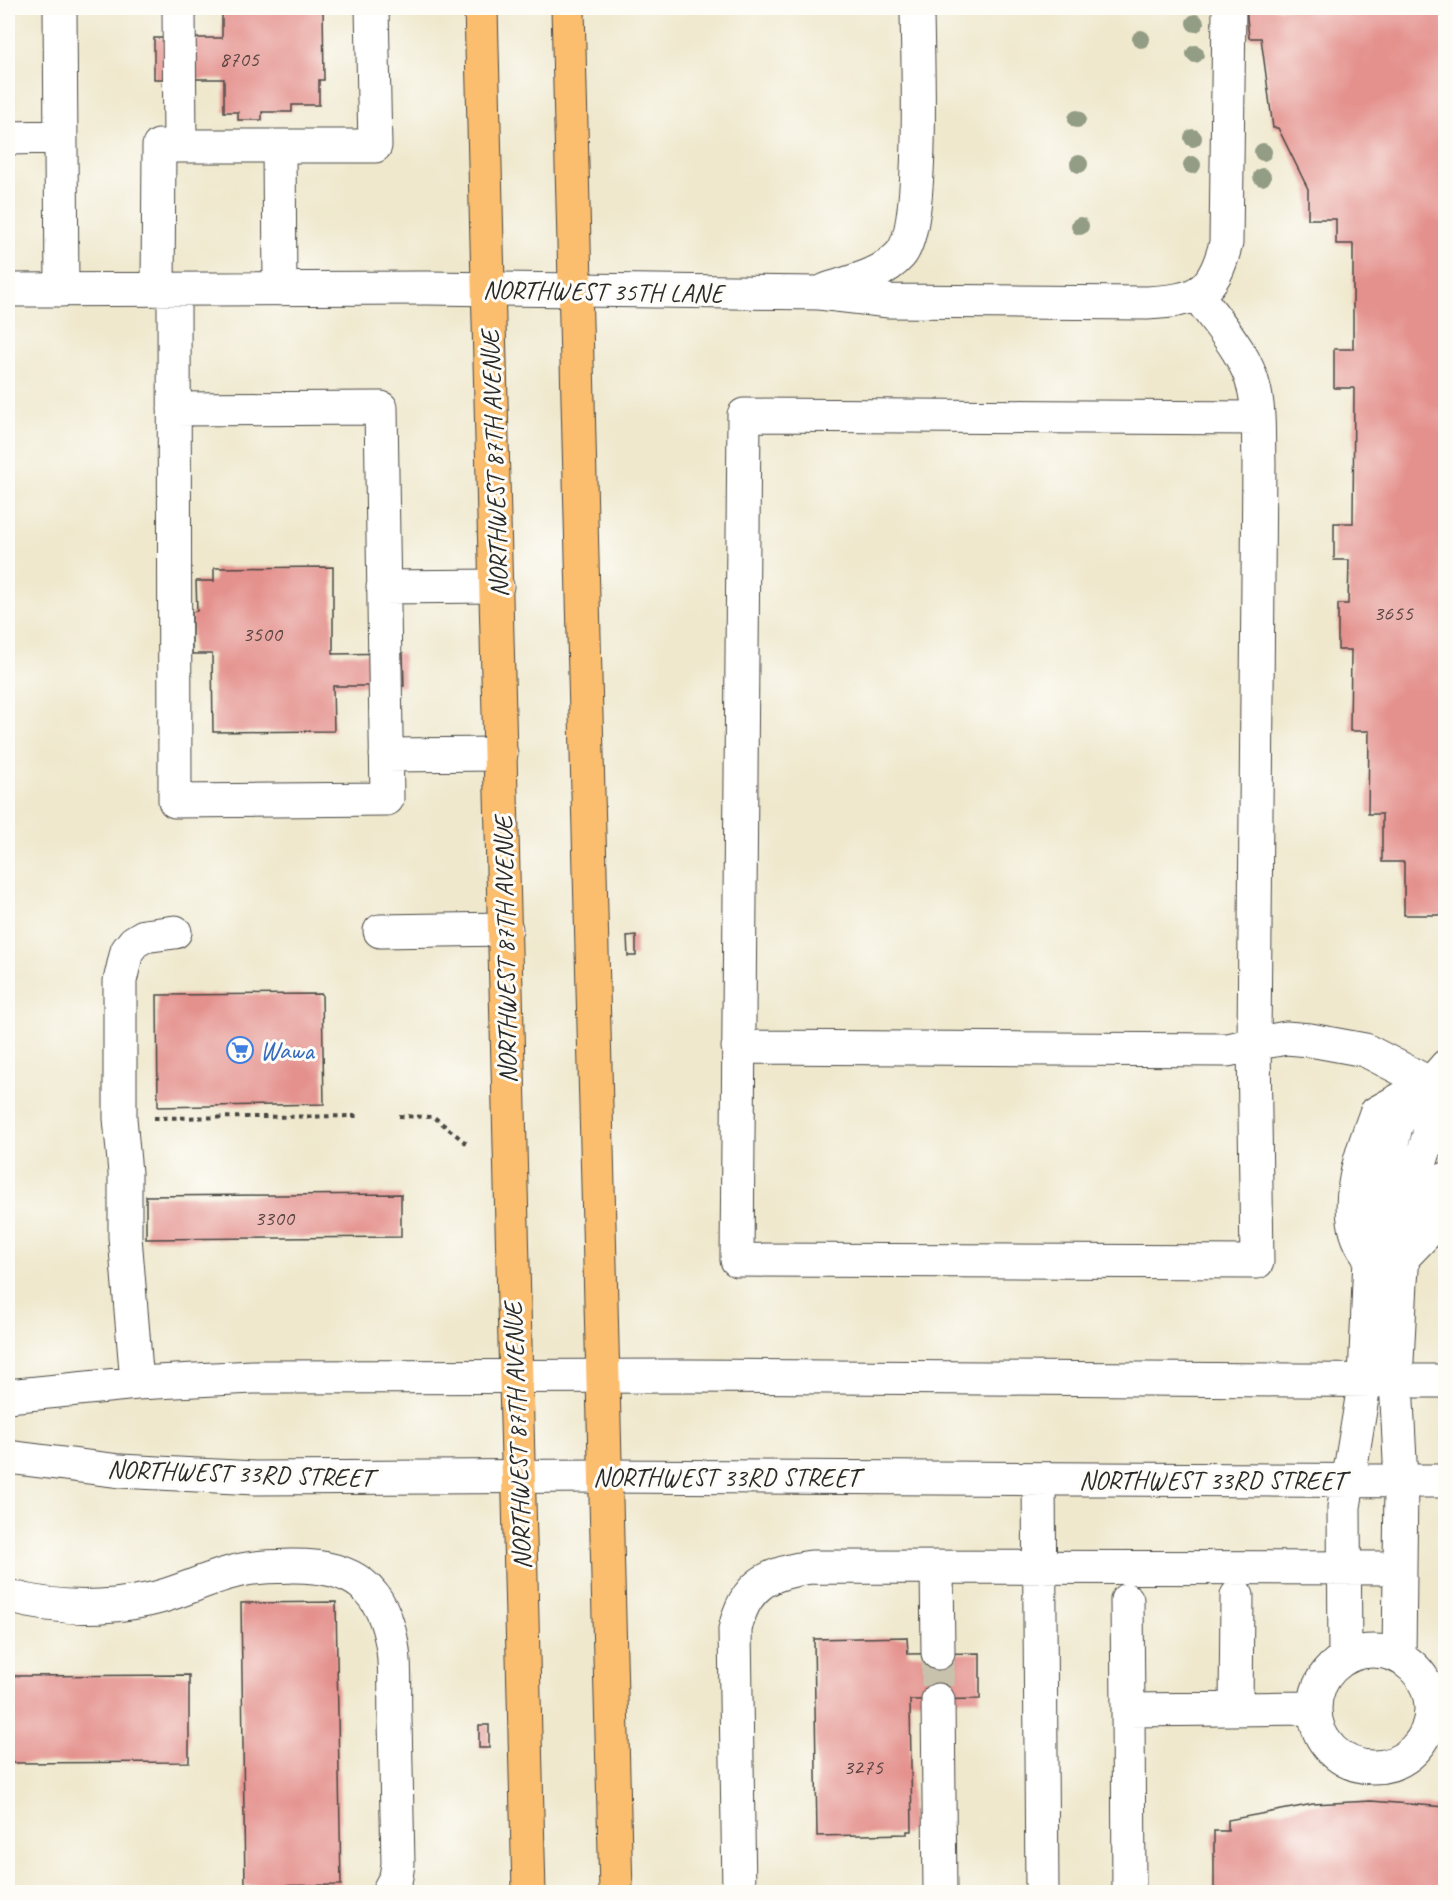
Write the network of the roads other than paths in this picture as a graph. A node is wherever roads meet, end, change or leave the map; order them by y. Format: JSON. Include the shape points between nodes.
{"nodes":[{"id":1,"x":60,"y":8,"type":"edge"},
{"id":2,"x":179,"y":8,"type":"edge"},
{"id":3,"x":372,"y":8,"type":"edge"},
{"id":4,"x":481,"y":8,"type":"edge"},
{"id":5,"x":568,"y":8,"type":"edge"},
{"id":6,"x":917,"y":8,"type":"edge"},
{"id":7,"x":1229,"y":8,"type":"edge"},
{"id":8,"x":8,"y":138,"type":"edge"},
{"id":9,"x":60,"y":138,"type":"junction"},
{"id":10,"x":180,"y":146,"type":"junction"},
{"id":11,"x":279,"y":147,"type":"junction"},
{"id":12,"x":166,"y":289,"type":"junction"},
{"id":13,"x":280,"y":289,"type":"junction"},
{"id":14,"x":489,"y":289,"type":"junction"},
{"id":15,"x":8,"y":290,"type":"edge"},
{"id":16,"x":62,"y":290,"type":"junction"},
{"id":17,"x":575,"y":291,"type":"junction"},
{"id":18,"x":819,"y":292,"type":"junction"},
{"id":19,"x":1197,"y":294,"type":"junction"},
{"id":20,"x":174,"y":409,"type":"junction"},
{"id":21,"x":1257,"y":418,"type":"junction"},
{"id":22,"x":497,"y":586,"type":"junction"},
{"id":23,"x":383,"y":587,"type":"junction"},
{"id":24,"x":501,"y":754,"type":"junction"},
{"id":25,"x":386,"y":755,"type":"junction"},
{"id":26,"x":506,"y":929,"type":"junction"},
{"id":27,"x":380,"y":931,"type":"dead end"},
{"id":28,"x":175,"y":932,"type":"dead end"},
{"id":29,"x":1254,"y":1044,"type":"junction"},
{"id":30,"x":738,"y":1047,"type":"junction"},
{"id":31,"x":1438,"y":1074,"type":"edge"},
{"id":32,"x":1446,"y":1113,"type":"edge"},
{"id":33,"x":1446,"y":1179,"type":"edge"},
{"id":34,"x":1404,"y":1256,"type":"junction"},
{"id":35,"x":515,"y":1376,"type":"junction"},
{"id":36,"x":602,"y":1376,"type":"junction"},
{"id":37,"x":1381,"y":1381,"type":"junction"},
{"id":38,"x":1446,"y":1381,"type":"edge"},
{"id":39,"x":137,"y":1383,"type":"junction"},
{"id":40,"x":8,"y":1396,"type":"edge"},
{"id":41,"x":8,"y":1457,"type":"edge"},
{"id":42,"x":605,"y":1476,"type":"junction"},
{"id":43,"x":517,"y":1477,"type":"junction"},
{"id":44,"x":1039,"y":1479,"type":"junction"},
{"id":45,"x":1346,"y":1481,"type":"junction"},
{"id":46,"x":1401,"y":1481,"type":"junction"},
{"id":47,"x":1446,"y":1481,"type":"edge"},
{"id":48,"x":1039,"y":1566,"type":"junction"},
{"id":49,"x":937,"y":1567,"type":"junction"},
{"id":50,"x":1344,"y":1568,"type":"junction"},
{"id":51,"x":1400,"y":1568,"type":"junction"},
{"id":52,"x":8,"y":1596,"type":"edge"},
{"id":53,"x":1237,"y":1596,"type":"dead end"},
{"id":54,"x":1127,"y":1600,"type":"dead end"},
{"id":55,"x":938,"y":1653,"type":"tunnel mouth"},
{"id":56,"x":1399,"y":1657,"type":"junction"},
{"id":57,"x":1345,"y":1658,"type":"junction"},
{"id":58,"x":938,"y":1700,"type":"tunnel mouth"},
{"id":59,"x":1236,"y":1708,"type":"junction"},
{"id":60,"x":1314,"y":1708,"type":"junction"},
{"id":61,"x":1128,"y":1710,"type":"junction"},
{"id":62,"x":1438,"y":1710,"type":"edge"},
{"id":63,"x":388,"y":1893,"type":"edge"},
{"id":64,"x":530,"y":1893,"type":"edge"},
{"id":65,"x":616,"y":1893,"type":"edge"},
{"id":66,"x":739,"y":1893,"type":"edge"},
{"id":67,"x":940,"y":1893,"type":"edge"},
{"id":68,"x":1042,"y":1893,"type":"edge"},
{"id":69,"x":1129,"y":1893,"type":"edge"}],
"edges":[{"from":1,"to":9,"type":"street"},
{"from":2,"to":10,"type":"street"},
{"from":3,"to":11,"type":"street","via":[[375,146]]},
{"from":4,"to":14,"type":"main road","name":"NORTHWEST 87TH AVENUE"},
{"from":5,"to":17,"type":"main road"},
{"from":6,"to":18,"type":"street","via":[[916,192],[909,243],[880,272]]},
{"from":7,"to":19,"type":"street","via":[[1227,232],[1213,281]]},
{"from":8,"to":9,"type":"street"},
{"from":9,"to":16,"type":"street"},
{"from":10,"to":11,"type":"street"},
{"from":10,"to":12,"type":"street","via":[[159,146]]},
{"from":11,"to":13,"type":"street"},
{"from":12,"to":13,"type":"street","name":"NORTHWEST 35TH LANE"},
{"from":12,"to":16,"type":"street","name":"NORTHWEST 35TH LANE"},
{"from":12,"to":20,"type":"street"},
{"from":13,"to":14,"type":"street","name":"NORTHWEST 35TH LANE"},
{"from":14,"to":17,"type":"street","name":"NORTHWEST 35TH LANE"},
{"from":14,"to":22,"type":"main road","name":"NORTHWEST 87TH AVENUE"},
{"from":15,"to":16,"type":"street","name":"NORTHWEST 35TH LANE"},
{"from":17,"to":18,"type":"street","name":"NORTHWEST 35TH LANE"},
{"from":17,"to":36,"type":"main road"},
{"from":18,"to":19,"type":"street","name":"NORTHWEST 35TH LANE","via":[[889,301],[1135,303],[1173,301]]},
{"from":19,"to":21,"type":"street","via":[[1248,369]]},
{"from":20,"to":23,"type":"street","via":[[381,408]]},
{"from":20,"to":25,"type":"street","via":[[175,801],[387,799]]},
{"from":21,"to":29,"type":"street"},
{"from":21,"to":30,"type":"street","via":[[744,415]]},
{"from":22,"to":23,"type":"street"},
{"from":22,"to":24,"type":"main road","name":"NORTHWEST 87TH AVENUE"},
{"from":23,"to":25,"type":"street"},
{"from":24,"to":25,"type":"street"},
{"from":24,"to":26,"type":"main road","name":"NORTHWEST 87TH AVENUE"},
{"from":26,"to":27,"type":"street"},
{"from":26,"to":35,"type":"main road","name":"NORTHWEST 87TH AVENUE"},
{"from":28,"to":39,"type":"street","via":[[134,942],[122,966],[120,1118],[124,1237]]},
{"from":29,"to":30,"type":"street","via":[[1228,1050]]},
{"from":29,"to":30,"type":"street","via":[[1257,1263],[737,1260]]},
{"from":29,"to":31,"type":"street","via":[[1286,1038],[1354,1047]]},
{"from":31,"to":32,"type":"street"},
{"from":31,"to":34,"type":"street","via":[[1430,1135],[1407,1208]]},
{"from":31,"to":37,"type":"street","via":[[1397,1122],[1378,1205],[1379,1238],[1370,1257]]},
{"from":33,"to":34,"type":"street","via":[[1430,1229]]},
{"from":34,"to":37,"type":"street"},
{"from":35,"to":36,"type":"street"},
{"from":35,"to":39,"type":"street","via":[[244,1378]]},
{"from":35,"to":43,"type":"main road","name":"NORTHWEST 87TH AVENUE"},
{"from":36,"to":37,"type":"street"},
{"from":36,"to":42,"type":"main road"},
{"from":37,"to":38,"type":"street"},
{"from":37,"to":45,"type":"street"},
{"from":37,"to":46,"type":"street"},
{"from":39,"to":40,"type":"street"},
{"from":41,"to":43,"type":"street","name":"NORTHWEST 33RD STREET","via":[[190,1476]]},
{"from":42,"to":43,"type":"street","name":"NORTHWEST 33RD STREET"},
{"from":42,"to":44,"type":"street","name":"NORTHWEST 33RD STREET"},
{"from":42,"to":65,"type":"main road"},
{"from":43,"to":64,"type":"main road","name":"NORTHWEST 87TH AVENUE"},
{"from":44,"to":45,"type":"street","name":"NORTHWEST 33RD STREET"},
{"from":44,"to":48,"type":"street"},
{"from":45,"to":46,"type":"street","name":"NORTHWEST 33RD STREET"},
{"from":45,"to":50,"type":"street"},
{"from":46,"to":47,"type":"street","name":"NORTHWEST 33RD STREET"},
{"from":46,"to":51,"type":"street"},
{"from":48,"to":49,"type":"street"},
{"from":48,"to":50,"type":"street"},
{"from":48,"to":68,"type":"street"},
{"from":49,"to":55,"type":"street"},
{"from":49,"to":66,"type":"street","via":[[799,1569],[761,1583],[742,1602],[735,1645]]},
{"from":50,"to":51,"type":"street"},
{"from":50,"to":57,"type":"street"},
{"from":51,"to":56,"type":"street"},
{"from":52,"to":63,"type":"street","via":[[42,1605],[81,1608],[146,1600],[256,1567],[317,1567],[352,1575],[373,1595],[382,1611],[393,1650],[398,1864]]},
{"from":53,"to":59,"type":"street"},
{"from":54,"to":61,"type":"street"},
{"from":56,"to":57,"type":"street","via":[[1381,1651]]},
{"from":56,"to":62,"type":"street","via":[[1416,1671]]},
{"from":57,"to":60,"type":"street","via":[[1329,1671],[1318,1688]]},
{"from":58,"to":67,"type":"street"},
{"from":59,"to":60,"type":"street"},
{"from":59,"to":61,"type":"street"},
{"from":60,"to":62,"type":"street","via":[[1318,1728],[1328,1745],[1343,1759],[1362,1766],[1382,1766],[1401,1760],[1417,1747]]},
{"from":61,"to":69,"type":"street"}]}
